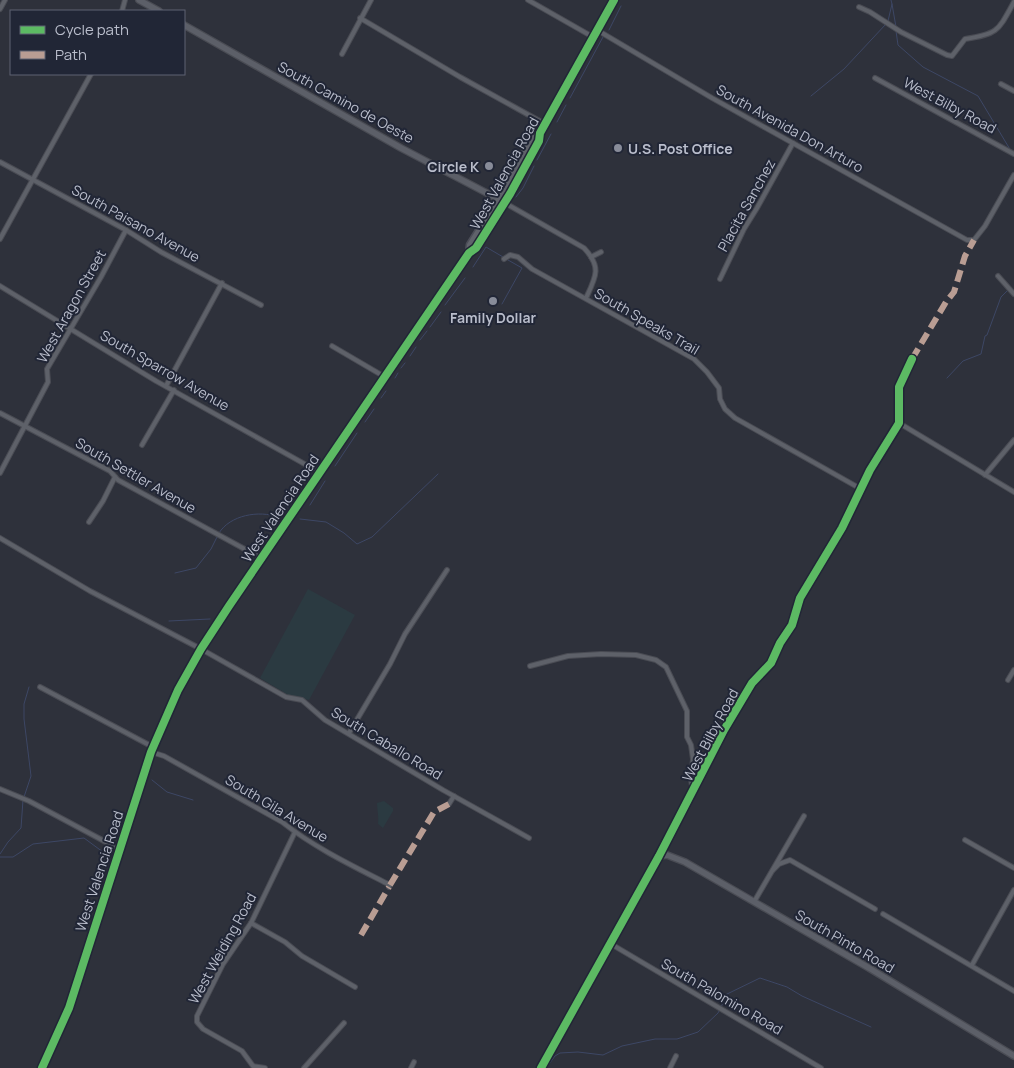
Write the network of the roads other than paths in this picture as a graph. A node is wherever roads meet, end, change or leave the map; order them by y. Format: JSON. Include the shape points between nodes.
{"nodes":[{"id":1,"x":5,"y":0,"type":"edge"},
{"id":2,"x":139,"y":0,"type":"edge"},
{"id":3,"x":371,"y":0,"type":"edge"},
{"id":4,"x":528,"y":0,"type":"edge"},
{"id":5,"x":614,"y":0,"type":"edge"},
{"id":6,"x":1014,"y":2,"type":"edge"},
{"id":7,"x":858,"y":7,"type":"dead end"},
{"id":8,"x":0,"y":10,"type":"edge"},
{"id":9,"x":157,"y":10,"type":"edge"},
{"id":10,"x":360,"y":18,"type":"junction"},
{"id":11,"x":185,"y":26,"type":"edge"},
{"id":12,"x":597,"y":30,"type":"junction"},
{"id":13,"x":594,"y":37,"type":"junction"},
{"id":14,"x":342,"y":54,"type":"dead end"},
{"id":15,"x":90,"y":75,"type":"edge"},
{"id":16,"x":875,"y":78,"type":"dead end"},
{"id":17,"x":1001,"y":84,"type":"dead end"},
{"id":18,"x":1014,"y":91,"type":"edge"},
{"id":19,"x":545,"y":124,"type":"junction"},
{"id":20,"x":793,"y":143,"type":"junction"},
{"id":21,"x":1014,"y":154,"type":"edge"},
{"id":22,"x":0,"y":162,"type":"edge"},
{"id":23,"x":1014,"y":175,"type":"edge"},
{"id":24,"x":33,"y":178,"type":"junction"},
{"id":25,"x":501,"y":201,"type":"junction"},
{"id":26,"x":126,"y":230,"type":"junction"},
{"id":27,"x":0,"y":239,"type":"edge"},
{"id":28,"x":601,"y":252,"type":"dead end"},
{"id":29,"x":591,"y":257,"type":"junction"},
{"id":30,"x":504,"y":259,"type":"dead end"},
{"id":31,"x":602,"y":264,"type":"dead end"},
{"id":32,"x":595,"y":265,"type":"junction"},
{"id":33,"x":998,"y":276,"type":"dead end"},
{"id":34,"x":720,"y":279,"type":"dead end"},
{"id":35,"x":222,"y":283,"type":"junction"},
{"id":36,"x":0,"y":286,"type":"edge"},
{"id":37,"x":1014,"y":294,"type":"edge"},
{"id":38,"x":586,"y":298,"type":"junction"},
{"id":39,"x":261,"y":305,"type":"dead end"},
{"id":40,"x":70,"y":328,"type":"junction"},
{"id":41,"x":332,"y":346,"type":"dead end"},
{"id":42,"x":912,"y":359,"type":"dead end"},
{"id":43,"x":385,"y":377,"type":"junction"},
{"id":44,"x":166,"y":386,"type":"junction"},
{"id":45,"x":174,"y":390,"type":"junction"},
{"id":46,"x":0,"y":413,"type":"edge"},
{"id":47,"x":900,"y":423,"type":"junction"},
{"id":48,"x":25,"y":427,"type":"junction"},
{"id":49,"x":1014,"y":440,"type":"edge"},
{"id":50,"x":142,"y":445,"type":"dead end"},
{"id":51,"x":319,"y":472,"type":"junction"},
{"id":52,"x":0,"y":473,"type":"edge"},
{"id":53,"x":985,"y":475,"type":"junction"},
{"id":54,"x":115,"y":477,"type":"junction"},
{"id":55,"x":861,"y":489,"type":"junction"},
{"id":56,"x":1014,"y":492,"type":"edge"},
{"id":57,"x":89,"y":522,"type":"dead end"},
{"id":58,"x":0,"y":538,"type":"edge"},
{"id":59,"x":261,"y":558,"type":"junction"},
{"id":60,"x":447,"y":570,"type":"dead end"},
{"id":61,"x":201,"y":649,"type":"junction"},
{"id":62,"x":530,"y":666,"type":"dead end"},
{"id":63,"x":1014,"y":670,"type":"edge"},
{"id":64,"x":1008,"y":680,"type":"dead end"},
{"id":65,"x":40,"y":687,"type":"dead end"},
{"id":66,"x":349,"y":733,"type":"junction"},
{"id":67,"x":152,"y":750,"type":"junction"},
{"id":68,"x":0,"y":789,"type":"edge"},
{"id":69,"x":694,"y":792,"type":"junction"},
{"id":70,"x":454,"y":796,"type":"junction"},
{"id":71,"x":449,"y":804,"type":"dead end"},
{"id":72,"x":804,"y":816,"type":"dead end"},
{"id":73,"x":295,"y":832,"type":"junction"},
{"id":74,"x":529,"y":838,"type":"dead end"},
{"id":75,"x":965,"y":840,"type":"dead end"},
{"id":76,"x":119,"y":849,"type":"junction"},
{"id":77,"x":659,"y":856,"type":"junction"},
{"id":78,"x":1014,"y":868,"type":"edge"},
{"id":79,"x":772,"y":870,"type":"junction"},
{"id":80,"x":390,"y":886,"type":"dead end"},
{"id":81,"x":1014,"y":890,"type":"edge"},
{"id":82,"x":754,"y":902,"type":"junction"},
{"id":83,"x":875,"y":909,"type":"dead end"},
{"id":84,"x":883,"y":914,"type":"dead end"},
{"id":85,"x":251,"y":923,"type":"junction"},
{"id":86,"x":611,"y":944,"type":"junction"},
{"id":87,"x":972,"y":965,"type":"junction"},
{"id":88,"x":355,"y":987,"type":"dead end"},
{"id":89,"x":1014,"y":991,"type":"edge"},
{"id":90,"x":344,"y":1024,"type":"dead end"},
{"id":91,"x":676,"y":1056,"type":"dead end"},
{"id":92,"x":1014,"y":1056,"type":"edge"},
{"id":93,"x":414,"y":1062,"type":"dead end"},
{"id":94,"x":42,"y":1068,"type":"edge"},
{"id":95,"x":265,"y":1068,"type":"edge"},
{"id":96,"x":304,"y":1068,"type":"edge"},
{"id":97,"x":411,"y":1068,"type":"edge"},
{"id":98,"x":541,"y":1068,"type":"edge"},
{"id":99,"x":670,"y":1068,"type":"edge"},
{"id":100,"x":821,"y":1068,"type":"edge"}],
"edges":[{"from":1,"to":8,"type":"street"},
{"from":2,"to":9,"type":"street"},
{"from":3,"to":10,"type":"street"},
{"from":4,"to":13,"type":"street"},
{"from":5,"to":12,"type":"main road","name":"West Valencia Road"},
{"from":6,"to":7,"type":"street","via":[[1000,28],[987,36],[965,39],[952,56]]},
{"from":10,"to":14,"type":"street"},
{"from":10,"to":19,"type":"street"},
{"from":11,"to":25,"type":"street","name":"South Camino de Oeste"},
{"from":12,"to":13,"type":"main road","name":"West Valencia Road"},
{"from":12,"to":20,"type":"street","name":"South Avenida Don Arturo"},
{"from":13,"to":19,"type":"main road","name":"West Valencia Road"},
{"from":15,"to":24,"type":"street"},
{"from":16,"to":21,"type":"street","name":"West Bilby Road"},
{"from":17,"to":18,"type":"street"},
{"from":19,"to":25,"type":"main road","name":"West Valencia Road","via":[[533,137]]},
{"from":20,"to":23,"type":"street","name":"South Avenida Don Arturo","via":[[963,239],[974,240]]},
{"from":20,"to":34,"type":"street","name":"Placita Sanchez","via":[[744,229]]},
{"from":22,"to":24,"type":"street","name":"South Paisano Avenue"},
{"from":24,"to":26,"type":"street","name":"South Paisano Avenue"},
{"from":24,"to":27,"type":"street"},
{"from":25,"to":29,"type":"street","name":"South Camino de Oeste","via":[[584,248]]},
{"from":25,"to":43,"type":"main road","name":"West Valencia Road"},
{"from":26,"to":35,"type":"street","name":"South Paisano Avenue"},
{"from":26,"to":40,"type":"street","name":"West Aragon Street"},
{"from":28,"to":29,"type":"street"},
{"from":29,"to":32,"type":"street","name":"South Camino de Oeste"},
{"from":30,"to":38,"type":"street","name":"South Speaks Trail","via":[[510,255],[518,257],[532,269]]},
{"from":31,"to":32,"type":"street"},
{"from":32,"to":38,"type":"street","via":[[596,277]]},
{"from":33,"to":37,"type":"street"},
{"from":35,"to":39,"type":"street","name":"South Paisano Avenue"},
{"from":35,"to":44,"type":"street"},
{"from":36,"to":40,"type":"street","name":"South Sparrow Avenue"},
{"from":38,"to":55,"type":"street","name":"South Speaks Trail","via":[[694,359],[719,388],[725,409],[735,418]]},
{"from":40,"to":44,"type":"street","name":"South Sparrow Avenue"},
{"from":40,"to":48,"type":"street","name":"West Aragon Street","via":[[46,369],[48,382]]},
{"from":41,"to":43,"type":"street"},
{"from":42,"to":47,"type":"street","via":[[899,386]]},
{"from":43,"to":51,"type":"main road","name":"West Valencia Road"},
{"from":44,"to":45,"type":"street","name":"South Sparrow Avenue"},
{"from":45,"to":50,"type":"street"},
{"from":45,"to":51,"type":"street","name":"South Sparrow Avenue"},
{"from":46,"to":48,"type":"street","name":"South Settler Avenue"},
{"from":47,"to":53,"type":"street"},
{"from":47,"to":55,"type":"street","name":"West Bilby Road"},
{"from":48,"to":52,"type":"street","name":"West Aragon Street"},
{"from":48,"to":54,"type":"street","name":"South Settler Avenue","via":[[110,471]]},
{"from":49,"to":53,"type":"street"},
{"from":51,"to":59,"type":"main road","name":"West Valencia Road"},
{"from":53,"to":56,"type":"street"},
{"from":54,"to":57,"type":"street"},
{"from":54,"to":59,"type":"street","name":"South Settler Avenue"},
{"from":55,"to":69,"type":"street","name":"West Bilby Road","via":[[800,598],[795,619],[771,664],[752,683],[724,730]]},
{"from":58,"to":61,"type":"street","name":"South Caballo Road","via":[[90,591]]},
{"from":59,"to":61,"type":"main road","name":"West Valencia Road"},
{"from":60,"to":66,"type":"street","via":[[405,634]]},
{"from":61,"to":66,"type":"street","name":"South Caballo Road","via":[[286,697],[302,700],[325,720]]},
{"from":61,"to":67,"type":"main road","name":"West Valencia Road","via":[[176,694]]},
{"from":62,"to":69,"type":"street","via":[[568,656],[601,654],[636,655],[656,660],[666,667],[687,711]]},
{"from":63,"to":64,"type":"street"},
{"from":65,"to":67,"type":"street","name":"South Gila Avenue"},
{"from":66,"to":70,"type":"street","name":"South Caballo Road"},
{"from":67,"to":73,"type":"street","name":"South Gila Avenue"},
{"from":67,"to":76,"type":"main road","name":"West Valencia Road"},
{"from":68,"to":76,"type":"street"},
{"from":69,"to":77,"type":"street","name":"West Bilby Road"},
{"from":70,"to":71,"type":"street"},
{"from":70,"to":74,"type":"street","name":"South Caballo Road"},
{"from":72,"to":79,"type":"street"},
{"from":73,"to":80,"type":"street","name":"South Gila Avenue"},
{"from":73,"to":85,"type":"street","name":"West Weiding Road"},
{"from":75,"to":78,"type":"street"},
{"from":76,"to":94,"type":"main road","name":"West Valencia Road","via":[[69,1008]]},
{"from":77,"to":82,"type":"street","name":"South Pinto Road","via":[[677,857]]},
{"from":77,"to":86,"type":"street","name":"West Bilby Road"},
{"from":79,"to":82,"type":"street"},
{"from":79,"to":83,"type":"street","via":[[790,860]]},
{"from":81,"to":87,"type":"street"},
{"from":82,"to":92,"type":"street","name":"South Pinto Road"},
{"from":84,"to":87,"type":"street"},
{"from":85,"to":88,"type":"street"},
{"from":85,"to":95,"type":"street","name":"West Weiding Road","via":[[220,968],[199,1010],[197,1022],[203,1029],[242,1051],[253,1066]]},
{"from":86,"to":98,"type":"street","name":"West Bilby Road"},
{"from":86,"to":100,"type":"street","name":"South Palomino Road"},
{"from":87,"to":89,"type":"street"},
{"from":90,"to":96,"type":"street"},
{"from":91,"to":99,"type":"street"},
{"from":93,"to":97,"type":"street"}]}
